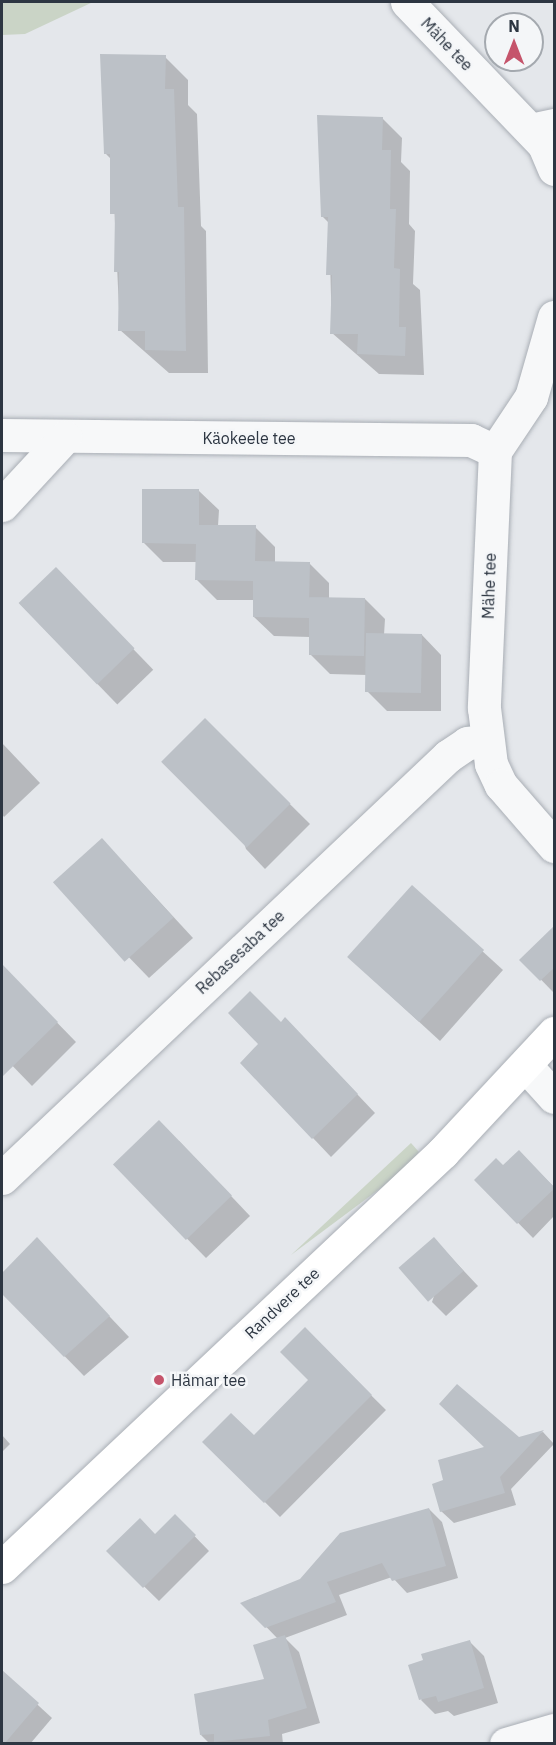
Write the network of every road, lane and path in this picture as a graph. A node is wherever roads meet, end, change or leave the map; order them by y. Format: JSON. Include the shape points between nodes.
{"nodes":[{"id":1,"x":407,"y":2,"type":"edge"},
{"id":2,"x":540,"y":122,"type":"edge"},
{"id":3,"x":555,"y":169,"type":"edge"},
{"id":4,"x":555,"y":317,"type":"edge"},
{"id":5,"x":2,"y":435,"type":"edge"},
{"id":6,"x":65,"y":436,"type":"junction"},
{"id":7,"x":495,"y":451,"type":"junction"},
{"id":8,"x":2,"y":505,"type":"edge"},
{"id":9,"x":487,"y":741,"type":"junction"},
{"id":10,"x":555,"y":846,"type":"edge"},
{"id":11,"x":555,"y":1033,"type":"edge"},
{"id":12,"x":525,"y":1065,"type":"junction"},
{"id":13,"x":555,"y":1097,"type":"edge"},
{"id":14,"x":2,"y":1178,"type":"edge"},
{"id":15,"x":2,"y":1567,"type":"edge"},
{"id":16,"x":555,"y":1730,"type":"edge"},
{"id":17,"x":506,"y":1743,"type":"edge"}],
"edges":[{"from":1,"to":2,"type":"street","name":"Mähe tee"},
{"from":2,"to":3,"type":"street","name":"Mähe tee","via":[[544,145]]},
{"from":4,"to":7,"type":"street","via":[[531,397]]},
{"from":5,"to":6,"type":"street","name":"Käokeele tee"},
{"from":6,"to":7,"type":"street","name":"Käokeele tee","via":[[471,440]]},
{"from":6,"to":8,"type":"street"},
{"from":7,"to":9,"type":"street","name":"Mähe tee"},
{"from":9,"to":10,"type":"street","name":"Mähe tee","via":[[501,785]]},
{"from":9,"to":14,"type":"street","name":"Rebasesaba tee","via":[[467,743],[448,756]]},
{"from":11,"to":12,"type":"main road","name":"Randvere tee"},
{"from":12,"to":13,"type":"street"},
{"from":12,"to":15,"type":"main road","name":"Randvere tee","via":[[443,1152]]},
{"from":16,"to":17,"type":"street"}]}
